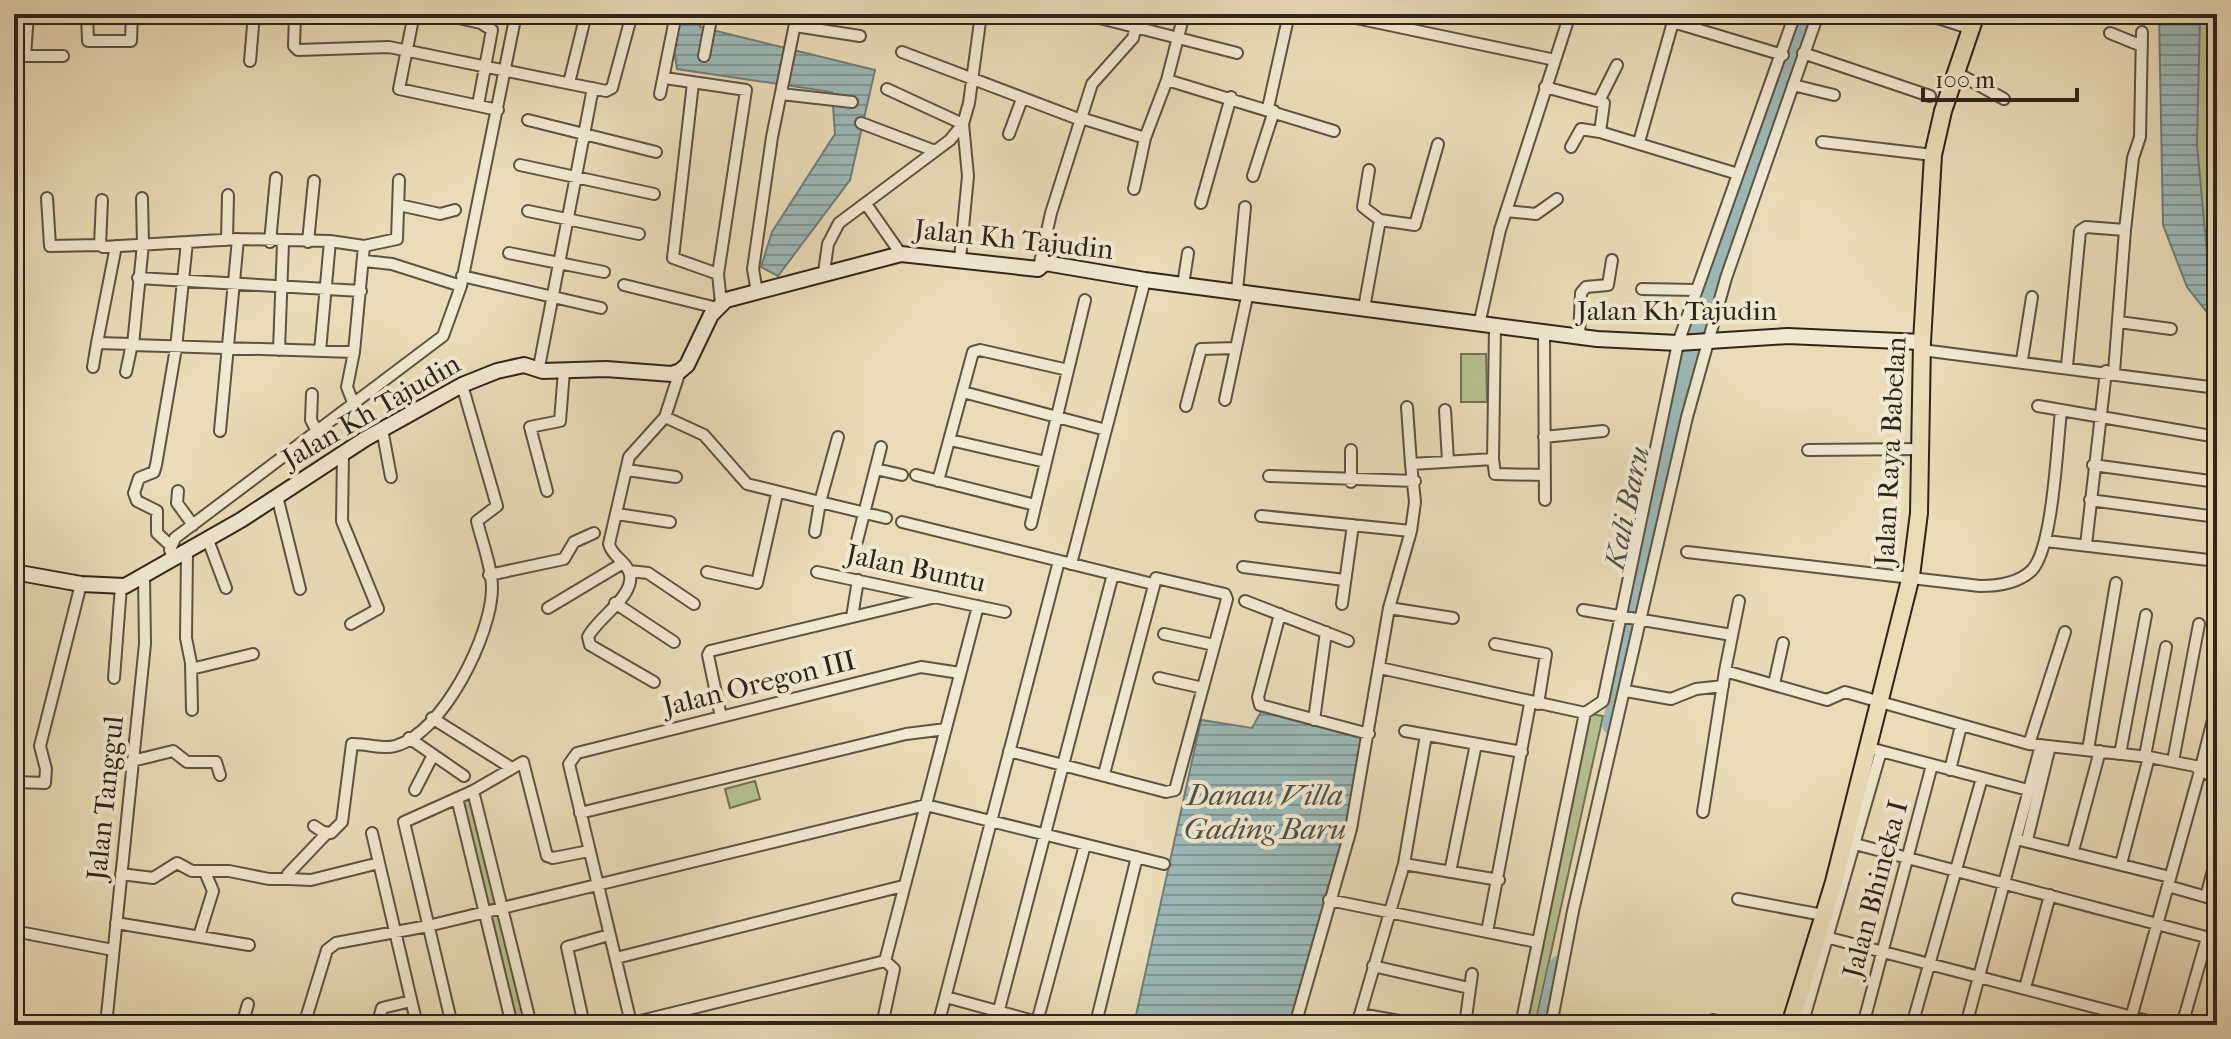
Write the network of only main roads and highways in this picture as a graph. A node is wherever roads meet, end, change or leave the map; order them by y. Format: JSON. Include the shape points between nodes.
{"nodes":[{"id":1,"x":1974,"y":22,"type":"edge"},
{"id":2,"x":1790,"y":1025,"type":"edge"}],
"edges":[{"from":1,"to":2,"type":"main road","name":"Jalan Raya Babelan","via":[[1933,155],[1919,513],[1911,576],[1878,704],[1874,749],[1823,915],[1823,936]]}]}
